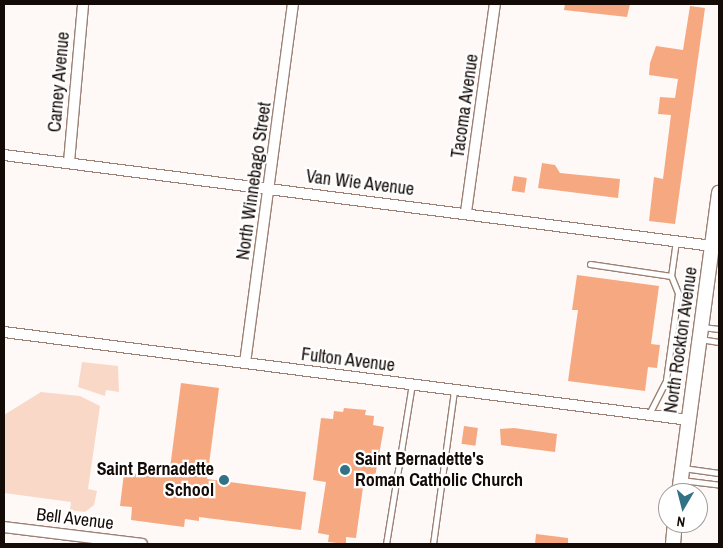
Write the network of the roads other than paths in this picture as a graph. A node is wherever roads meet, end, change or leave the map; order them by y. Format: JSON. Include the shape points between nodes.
{"nodes":[{"id":1,"x":83,"y":4,"type":"edge"},
{"id":2,"x":293,"y":4,"type":"edge"},
{"id":3,"x":495,"y":4,"type":"edge"},
{"id":4,"x":4,"y":155,"type":"edge"},
{"id":5,"x":69,"y":162,"type":"junction"},
{"id":6,"x":270,"y":188,"type":"junction"},
{"id":7,"x":719,"y":192,"type":"edge"},
{"id":8,"x":466,"y":212,"type":"junction"},
{"id":9,"x":676,"y":241,"type":"junction"},
{"id":10,"x":712,"y":246,"type":"junction"},
{"id":11,"x":590,"y":264,"type":"dead end"},
{"id":12,"x":671,"y":276,"type":"junction"},
{"id":13,"x":719,"y":329,"type":"edge"},
{"id":14,"x":4,"y":332,"type":"edge"},
{"id":15,"x":701,"y":333,"type":"junction"},
{"id":16,"x":719,"y":342,"type":"edge"},
{"id":17,"x":245,"y":363,"type":"junction"},
{"id":18,"x":412,"y":384,"type":"junction"},
{"id":19,"x":454,"y":390,"type":"junction"},
{"id":20,"x":649,"y":414,"type":"junction"},
{"id":21,"x":689,"y":420,"type":"junction"},
{"id":22,"x":719,"y":473,"type":"edge"},
{"id":23,"x":681,"y":480,"type":"edge"},
{"id":24,"x":719,"y":485,"type":"edge"},
{"id":25,"x":4,"y":527,"type":"edge"},
{"id":26,"x":142,"y":544,"type":"edge"},
{"id":27,"x":386,"y":544,"type":"edge"},
{"id":28,"x":433,"y":544,"type":"edge"}],
"edges":[{"from":1,"to":5,"type":"street","name":"Carney Avenue"},
{"from":2,"to":6,"type":"street","name":"North Winnebago Street"},
{"from":3,"to":8,"type":"street","name":"Tacoma Avenue"},
{"from":4,"to":5,"type":"street","name":"Van Wie Avenue"},
{"from":5,"to":6,"type":"street","name":"Van Wie Avenue"},
{"from":6,"to":8,"type":"street","name":"Van Wie Avenue"},
{"from":6,"to":17,"type":"street","name":"North Winnebago Street"},
{"from":7,"to":10,"type":"main road","name":"North Rockton Avenue"},
{"from":8,"to":9,"type":"street","name":"Van Wie Avenue"},
{"from":9,"to":10,"type":"street","name":"Van Wie Avenue"},
{"from":9,"to":12,"type":"lane"},
{"from":10,"to":15,"type":"main road","name":"North Rockton Avenue"},
{"from":11,"to":12,"type":"lane"},
{"from":12,"to":20,"type":"lane","via":[[678,293],[666,380]]},
{"from":13,"to":15,"type":"lane"},
{"from":14,"to":17,"type":"street","name":"Fulton Avenue"},
{"from":15,"to":16,"type":"lane"},
{"from":15,"to":21,"type":"main road","name":"North Rockton Avenue"},
{"from":17,"to":18,"type":"street","name":"Fulton Avenue"},
{"from":18,"to":19,"type":"street","name":"Fulton Avenue"},
{"from":18,"to":27,"type":"lane"},
{"from":19,"to":20,"type":"street","name":"Fulton Avenue"},
{"from":19,"to":28,"type":"lane"},
{"from":20,"to":21,"type":"street","name":"Fulton Avenue"},
{"from":21,"to":23,"type":"main road","name":"North Rockton Avenue"},
{"from":22,"to":23,"type":"lane"},
{"from":23,"to":24,"type":"lane"},
{"from":25,"to":26,"type":"street","name":"Bell Avenue"}]}
